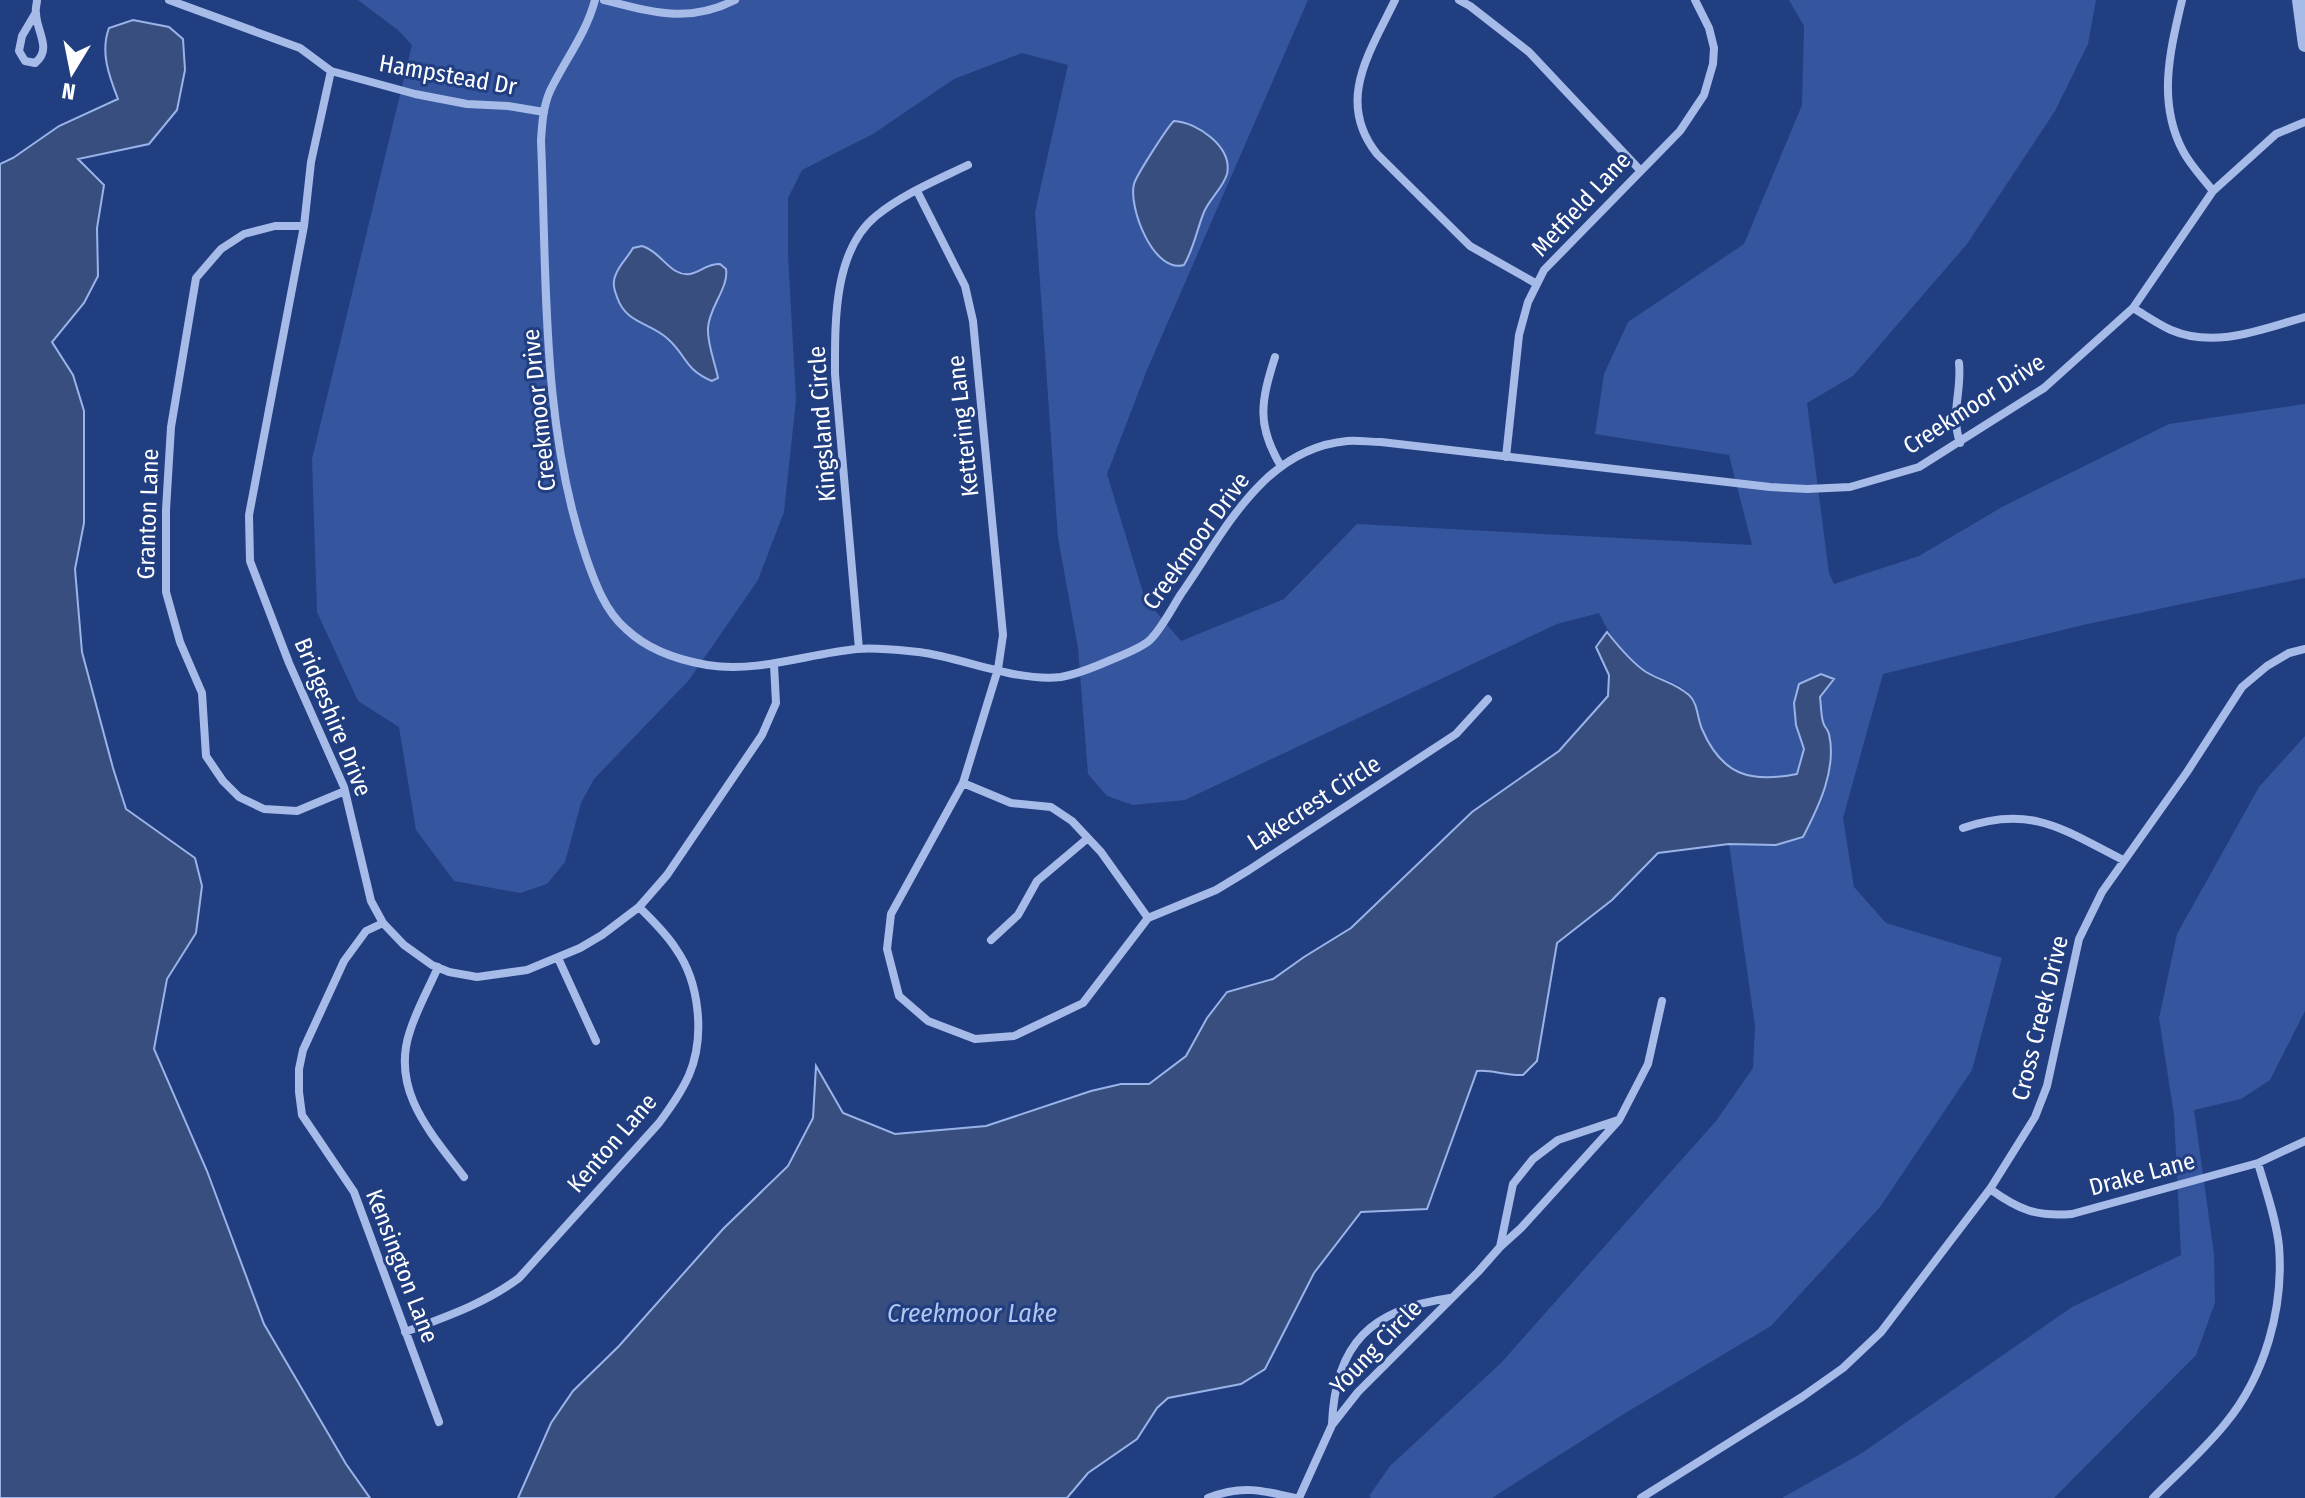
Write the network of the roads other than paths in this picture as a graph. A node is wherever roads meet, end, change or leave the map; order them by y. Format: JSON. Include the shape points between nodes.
{"nodes":[{"id":1,"x":37,"y":0,"type":"edge"},
{"id":2,"x":169,"y":0,"type":"edge"},
{"id":3,"x":595,"y":0,"type":"edge"},
{"id":4,"x":604,"y":0,"type":"edge"},
{"id":5,"x":735,"y":0,"type":"edge"},
{"id":6,"x":1395,"y":0,"type":"edge"},
{"id":7,"x":1459,"y":0,"type":"edge"},
{"id":8,"x":1695,"y":0,"type":"edge"},
{"id":9,"x":2182,"y":0,"type":"edge"},
{"id":10,"x":2299,"y":0,"type":"edge"},
{"id":11,"x":35,"y":14,"type":"junction"},
{"id":12,"x":2305,"y":45,"type":"edge"},
{"id":13,"x":331,"y":71,"type":"junction"},
{"id":14,"x":544,"y":112,"type":"junction"},
{"id":15,"x":2305,"y":122,"type":"edge"},
{"id":16,"x":968,"y":165,"type":"dead end"},
{"id":17,"x":1640,"y":170,"type":"junction"},
{"id":18,"x":917,"y":191,"type":"junction"},
{"id":19,"x":2213,"y":191,"type":"junction"},
{"id":20,"x":304,"y":226,"type":"junction"},
{"id":21,"x":1537,"y":284,"type":"junction"},
{"id":22,"x":2133,"y":308,"type":"junction"},
{"id":23,"x":2305,"y":317,"type":"edge"},
{"id":24,"x":1275,"y":357,"type":"dead end"},
{"id":25,"x":1959,"y":363,"type":"dead end"},
{"id":26,"x":1960,"y":443,"type":"junction"},
{"id":27,"x":1506,"y":457,"type":"junction"},
{"id":28,"x":1281,"y":466,"type":"junction"},
{"id":29,"x":859,"y":649,"type":"junction"},
{"id":30,"x":2305,"y":649,"type":"edge"},
{"id":31,"x":774,"y":665,"type":"junction"},
{"id":32,"x":998,"y":669,"type":"junction"},
{"id":33,"x":1488,"y":699,"type":"dead end"},
{"id":34,"x":963,"y":783,"type":"junction"},
{"id":35,"x":345,"y":791,"type":"junction"},
{"id":36,"x":1963,"y":828,"type":"dead end"},
{"id":37,"x":1088,"y":838,"type":"junction"},
{"id":38,"x":2123,"y":860,"type":"junction"},
{"id":39,"x":639,"y":907,"type":"junction"},
{"id":40,"x":1148,"y":918,"type":"junction"},
{"id":41,"x":383,"y":923,"type":"junction"},
{"id":42,"x":991,"y":940,"type":"dead end"},
{"id":43,"x":558,"y":958,"type":"junction"},
{"id":44,"x":438,"y":967,"type":"junction"},
{"id":45,"x":1662,"y":1001,"type":"dead end"},
{"id":46,"x":596,"y":1041,"type":"dead end"},
{"id":47,"x":1619,"y":1120,"type":"junction"},
{"id":48,"x":2305,"y":1141,"type":"edge"},
{"id":49,"x":2258,"y":1163,"type":"junction"},
{"id":50,"x":464,"y":1177,"type":"dead end"},
{"id":51,"x":1990,"y":1189,"type":"junction"},
{"id":52,"x":1500,"y":1247,"type":"junction"},
{"id":53,"x":1451,"y":1298,"type":"junction"},
{"id":54,"x":405,"y":1332,"type":"junction"},
{"id":55,"x":439,"y":1422,"type":"dead end"},
{"id":56,"x":1332,"y":1425,"type":"junction"},
{"id":57,"x":1208,"y":1498,"type":"edge"},
{"id":58,"x":1297,"y":1498,"type":"edge"},
{"id":59,"x":1641,"y":1498,"type":"edge"},
{"id":60,"x":2153,"y":1498,"type":"edge"}],
"edges":[{"from":1,"to":11,"type":"street"},
{"from":2,"to":13,"type":"street","name":"Hampstead Dr","via":[[300,48]]},
{"from":3,"to":14,"type":"street","name":"Creekmoor Drive"},
{"from":4,"to":5,"type":"street","via":[[679,15],[706,12]]},
{"from":6,"to":21,"type":"street","via":[[1357,90],[1365,139],[1470,246]]},
{"from":7,"to":17,"type":"street","via":[[1529,52]]},
{"from":8,"to":17,"type":"street","name":"Metfield Lane","via":[[1714,48],[1709,84],[1680,131]]},
{"from":9,"to":19,"type":"street","via":[[2166,80],[2170,120],[2184,153]]},
{"from":10,"to":12,"type":"street"},
{"from":11,"to":11,"type":"street","via":[[19,51],[25,61],[35,63],[44,48]]},
{"from":13,"to":14,"type":"street","name":"Hampstead Dr","via":[[415,94]]},
{"from":13,"to":20,"type":"street","name":"Bridgeshire Drive","via":[[311,162]]},
{"from":14,"to":31,"type":"street","name":"Creekmoor Drive","via":[[541,141],[558,436],[565,488],[594,580],[624,628],[669,655],[707,665]]},
{"from":15,"to":19,"type":"street","name":"Creekmoor Drive","via":[[2276,134]]},
{"from":16,"to":18,"type":"street","name":"Kingsland Circle"},
{"from":17,"to":21,"type":"street","name":"Metfield Lane","via":[[1544,270]]},
{"from":18,"to":29,"type":"street","name":"Kingsland Circle","via":[[874,218],[860,234],[843,277],[835,374]]},
{"from":18,"to":32,"type":"street","name":"Kettering Lane","via":[[965,286],[973,321],[1003,635]]},
{"from":19,"to":22,"type":"street","name":"Creekmoor Drive"},
{"from":20,"to":35,"type":"street","name":"Bridgeshire Drive","via":[[249,515],[250,561]]},
{"from":20,"to":35,"type":"street","name":"Granton Lane","via":[[244,234],[221,249],[196,278],[171,427],[166,592],[202,693],[206,756],[223,781],[239,797],[264,809],[297,811]]},
{"from":21,"to":27,"type":"street","name":"Metfield Lane","via":[[1519,335]]},
{"from":22,"to":23,"type":"street","via":[[2196,337],[2230,338]]},
{"from":22,"to":26,"type":"street","name":"Creekmoor Drive","via":[[2044,388]]},
{"from":24,"to":28,"type":"street","via":[[1262,420]]},
{"from":25,"to":26,"type":"street","via":[[1955,415]]},
{"from":26,"to":27,"type":"street","name":"Creekmoor Drive","via":[[1887,478],[1807,489]]},
{"from":27,"to":28,"type":"street","name":"Creekmoor Drive","via":[[1347,441],[1318,447]]},
{"from":28,"to":32,"type":"street","name":"Creekmoor Drive","via":[[1238,509],[1150,640],[1093,668],[1060,677]]},
{"from":29,"to":31,"type":"street","name":"Creekmoor Drive"},
{"from":29,"to":32,"type":"street","name":"Creekmoor Drive","via":[[920,653]]},
{"from":30,"to":38,"type":"street","name":"Cross Creek Drive","via":[[2267,666],[2242,687]]},
{"from":31,"to":39,"type":"street","name":"Bridgeshire Drive","via":[[776,703],[762,735],[667,875]]},
{"from":32,"to":34,"type":"street"},
{"from":33,"to":40,"type":"street","name":"Lakecrest Circle","via":[[1456,734],[1249,870]]},
{"from":34,"to":37,"type":"street","via":[[1011,803],[1051,807]]},
{"from":34,"to":40,"type":"street","via":[[891,914],[887,949],[899,996],[928,1021],[975,1039],[1014,1036],[1083,1003]]},
{"from":35,"to":41,"type":"street","name":"Bridgeshire Drive","via":[[371,901]]},
{"from":36,"to":38,"type":"street","via":[[2007,817],[2035,819]]},
{"from":37,"to":40,"type":"street"},
{"from":37,"to":42,"type":"street","via":[[1037,881],[1018,915]]},
{"from":38,"to":51,"type":"street","name":"Cross Creek Drive","via":[[2079,939],[2047,1086],[2035,1117]]},
{"from":39,"to":43,"type":"street","name":"Bridgeshire Drive"},
{"from":39,"to":54,"type":"street","name":"Kenton Lane","via":[[678,951],[692,981],[697,1046],[679,1096],[519,1278],[474,1306]]},
{"from":41,"to":44,"type":"street","name":"Bridgeshire Drive","via":[[404,945]]},
{"from":41,"to":54,"type":"street","name":"Kensington Lane","via":[[366,931],[344,961],[303,1050],[299,1092],[302,1115],[354,1192]]},
{"from":43,"to":44,"type":"street","name":"Bridgeshire Drive","via":[[504,975],[477,977]]},
{"from":43,"to":46,"type":"street"},
{"from":44,"to":50,"type":"street","via":[[409,1032],[404,1075],[416,1110]]},
{"from":45,"to":47,"type":"street","name":"Young Circle","via":[[1648,1064]]},
{"from":47,"to":52,"type":"street","name":"Young Circle"},
{"from":47,"to":52,"type":"street","via":[[1558,1140],[1533,1159],[1513,1184]]},
{"from":48,"to":49,"type":"street","name":"Drake Lane"},
{"from":49,"to":51,"type":"street","name":"Drake Lane","via":[[2072,1214],[2051,1216],[2016,1208]]},
{"from":49,"to":60,"type":"street","via":[[2279,1246],[2279,1282],[2266,1347],[2247,1393],[2225,1425]]},
{"from":51,"to":59,"type":"street","name":"Cross Creek Drive","via":[[1881,1332],[1843,1368]]},
{"from":52,"to":53,"type":"street","name":"Young Circle"},
{"from":53,"to":56,"type":"street","name":"Young Circle"},
{"from":53,"to":56,"type":"street","name":"Young Circle","via":[[1416,1303],[1386,1315],[1361,1335],[1343,1364]]},
{"from":54,"to":55,"type":"street","name":"Kensington Lane"},
{"from":56,"to":58,"type":"street","name":"Young Circle"},
{"from":57,"to":58,"type":"street","via":[[1257,1489]]}]}
